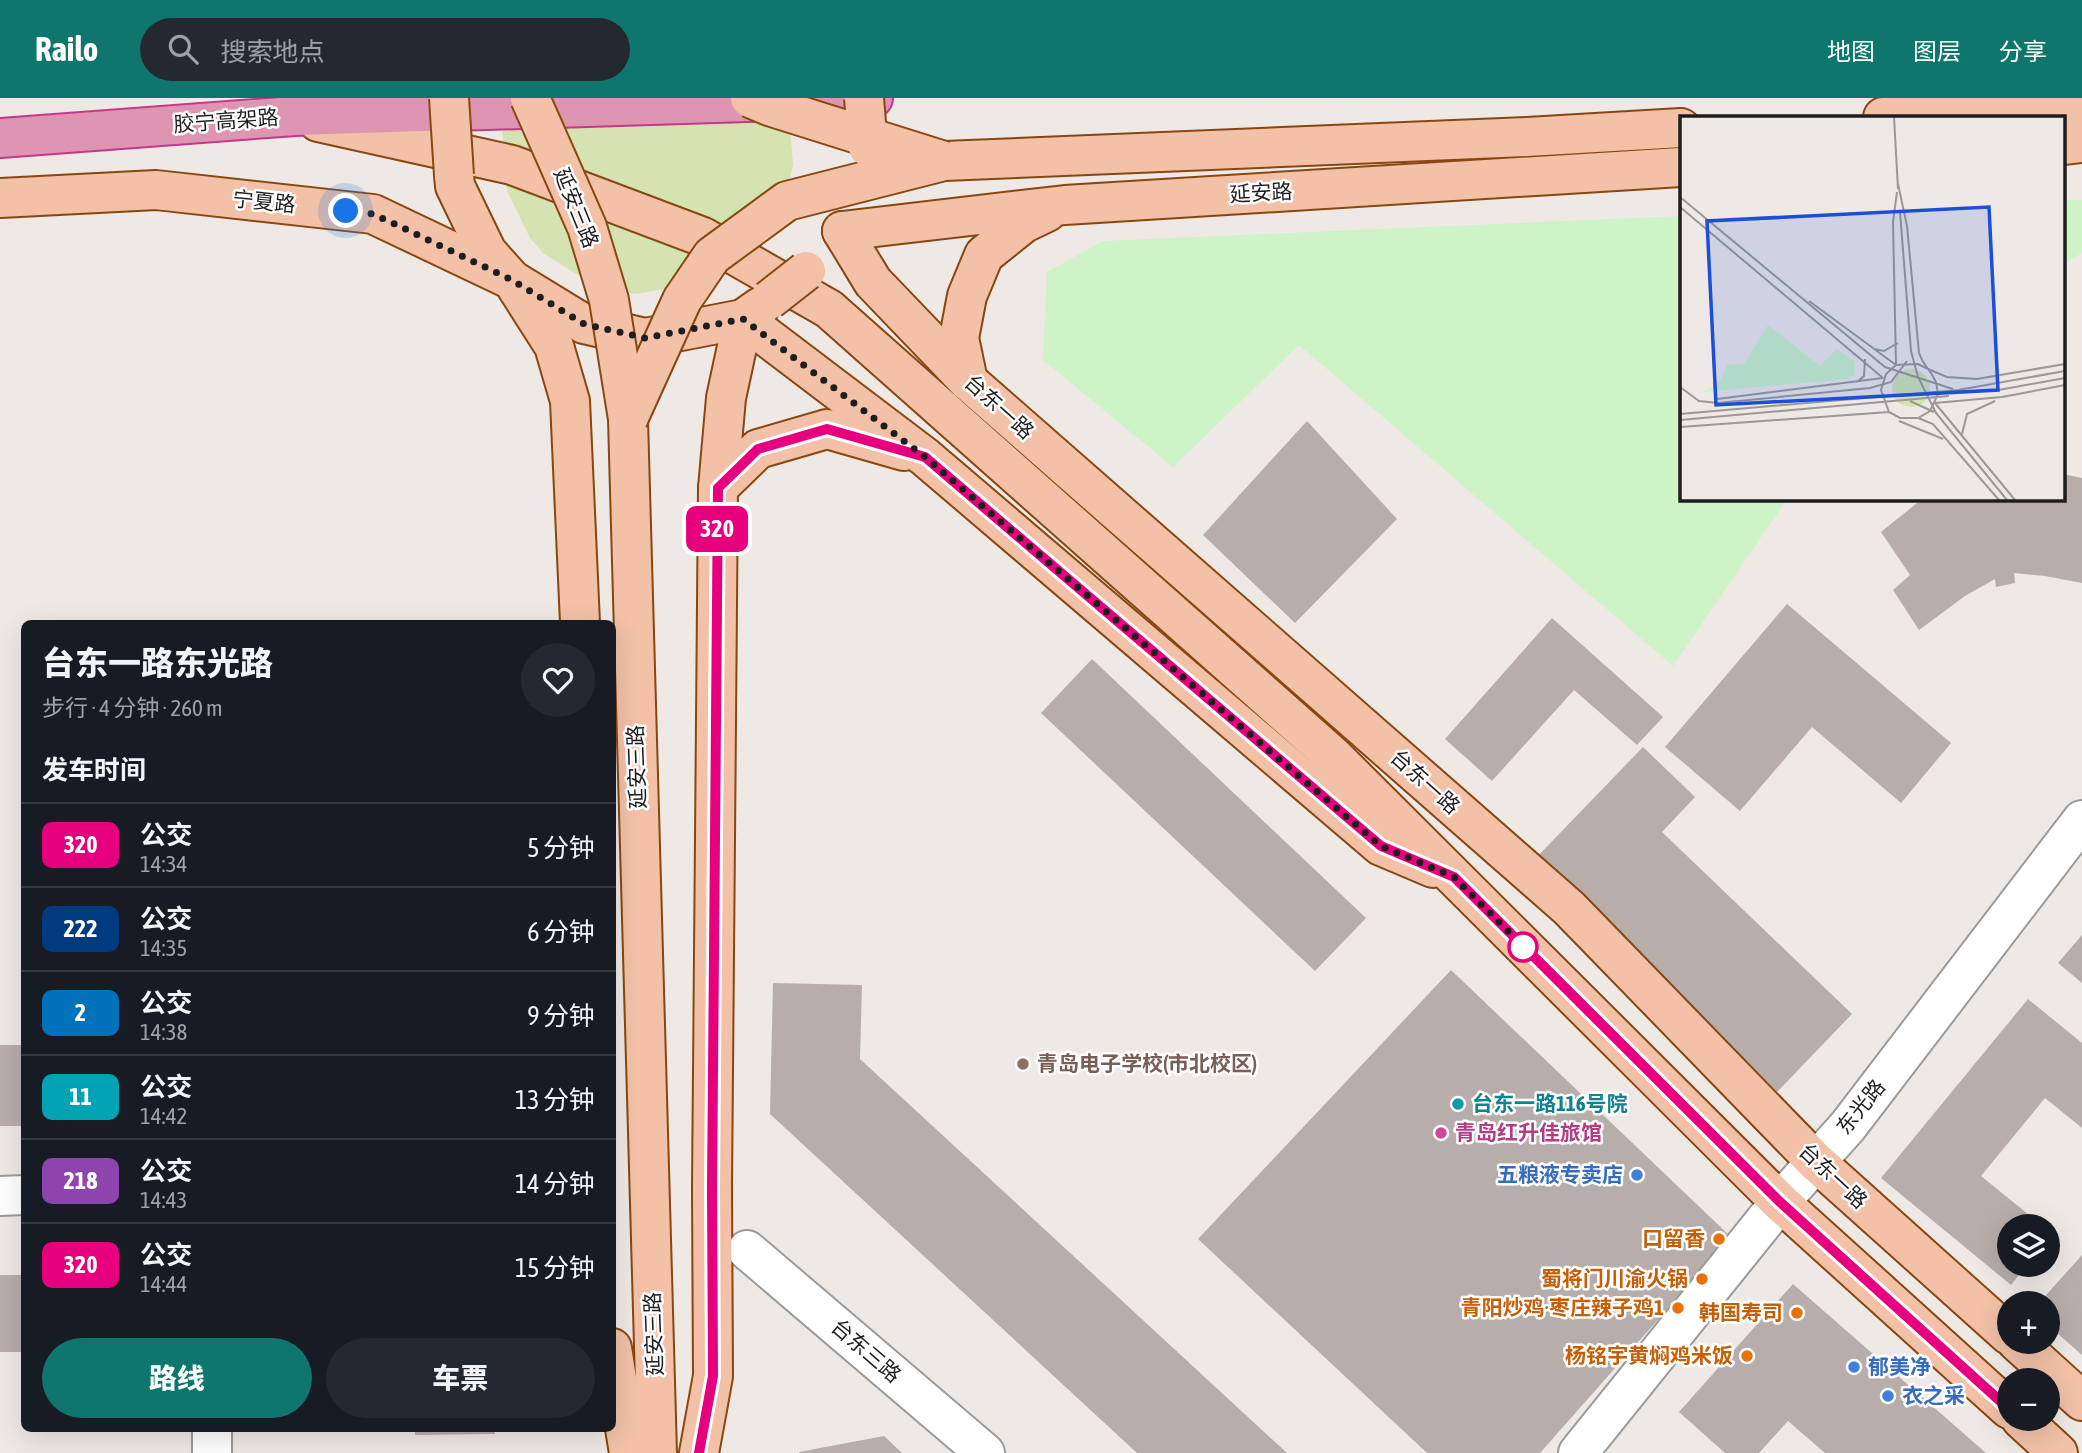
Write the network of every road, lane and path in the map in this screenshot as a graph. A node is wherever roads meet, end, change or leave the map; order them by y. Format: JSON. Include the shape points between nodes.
{"nodes":[{"id":1,"x":449,"y":98,"type":"edge"},
{"id":2,"x":530,"y":98,"type":"edge"},
{"id":3,"x":750,"y":98,"type":"edge"},
{"id":4,"x":864,"y":98,"type":"edge"},
{"id":5,"x":873,"y":98,"type":"edge"},
{"id":6,"x":2082,"y":110,"type":"edge"},
{"id":7,"x":295,"y":116,"type":"junction"},
{"id":8,"x":1902,"y":116,"type":"edge"},
{"id":9,"x":1680,"y":128,"type":"edge"},
{"id":10,"x":0,"y":138,"type":"edge"},
{"id":11,"x":2082,"y":144,"type":"edge"},
{"id":12,"x":2064,"y":145,"type":"edge"},
{"id":13,"x":944,"y":161,"type":"junction"},
{"id":14,"x":1680,"y":167,"type":"edge"},
{"id":15,"x":0,"y":198,"type":"edge"},
{"id":16,"x":1065,"y":205,"type":"junction"},
{"id":17,"x":842,"y":231,"type":"junction"},
{"id":18,"x":512,"y":280,"type":"junction"},
{"id":19,"x":756,"y":310,"type":"junction"},
{"id":20,"x":968,"y":381,"type":"junction"},
{"id":21,"x":628,"y":419,"type":"junction"},
{"id":22,"x":925,"y":457,"type":"junction"},
{"id":23,"x":718,"y":488,"type":"junction"},
{"id":24,"x":580,"y":620,"type":"edge"},
{"id":25,"x":2082,"y":820,"type":"edge"},
{"id":26,"x":1454,"y":877,"type":"junction"},
{"id":27,"x":1815,"y":1161,"type":"junction"},
{"id":28,"x":21,"y":1195,"type":"edge"},
{"id":29,"x":0,"y":1196,"type":"edge"},
{"id":30,"x":1780,"y":1202,"type":"junction"},
{"id":31,"x":747,"y":1250,"type":"dead end"},
{"id":32,"x":1997,"y":1324,"type":"edge"},
{"id":33,"x":2030,"y":1354,"type":"edge"},
{"id":34,"x":616,"y":1373,"type":"edge"},
{"id":35,"x":1997,"y":1398,"type":"edge"},
{"id":36,"x":2082,"y":1401,"type":"edge"},
{"id":37,"x":2034,"y":1431,"type":"edge"},
{"id":38,"x":212,"y":1432,"type":"edge"},
{"id":39,"x":212,"y":1453,"type":"edge"},
{"id":40,"x":629,"y":1453,"type":"edge"},
{"id":41,"x":657,"y":1453,"type":"edge"},
{"id":42,"x":699,"y":1453,"type":"edge"},
{"id":43,"x":985,"y":1453,"type":"edge"},
{"id":44,"x":1578,"y":1453,"type":"edge"},
{"id":45,"x":2058,"y":1453,"type":"edge"}],
"edges":[{"from":1,"to":18,"type":"main road","bridge":true,"via":[[455,186],[487,252]]},
{"from":2,"to":21,"type":"main road","name":"延安三路","bridge":true,"via":[[587,227],[606,288]]},
{"from":3,"to":13,"type":"main road","bridge":true},
{"from":4,"to":17,"type":"main road","bridge":true,"via":[[868,147],[857,197]]},
{"from":5,"to":7,"type":"highway","name":"胶宁高架路"},
{"from":6,"to":8,"type":"main road"},
{"from":7,"to":10,"type":"highway","name":"胶宁高架路"},
{"from":7,"to":26,"type":"main road","via":[[512,165],[703,237],[829,309],[1333,756]]},
{"from":9,"to":13,"type":"main road"},
{"from":11,"to":12,"type":"main road"},
{"from":13,"to":21,"type":"main road","bridge":true,"via":[[787,201],[712,256],[681,300]]},
{"from":14,"to":16,"type":"main road","name":"延安路"},
{"from":15,"to":18,"type":"main road","name":"宁夏路","via":[[156,190],[373,214]]},
{"from":16,"to":17,"type":"main road","name":"延安路"},
{"from":16,"to":20,"type":"main road","via":[[1024,223],[984,255],[967,296],[960,338]]},
{"from":17,"to":19,"type":"main road","bridge":true,"via":[[822,259]]},
{"from":17,"to":20,"type":"main road","name":"台东一路","via":[[873,282]]},
{"from":18,"to":19,"type":"main road","via":[[584,324],[645,338]]},
{"from":18,"to":24,"type":"main road","via":[[554,346],[570,401]]},
{"from":19,"to":22,"type":"main road"},
{"from":19,"to":23,"type":"main road","via":[[726,398]]},
{"from":20,"to":27,"type":"main road","name":"台东一路","via":[[1569,908]]},
{"from":21,"to":41,"type":"main road","name":"延安三路"},
{"from":22,"to":23,"type":"main road","via":[[827,429],[758,449]]},
{"from":22,"to":26,"type":"main road","via":[[1381,846]]},
{"from":23,"to":42,"type":"main road","via":[[713,1376]]},
{"from":25,"to":27,"type":"street","name":"东光路","via":[[1848,1126]]},
{"from":26,"to":30,"type":"main road"},
{"from":27,"to":30,"type":"street","name":"东光路"},
{"from":27,"to":32,"type":"main road","name":"台东一路"},
{"from":28,"to":29,"type":"street"},
{"from":30,"to":35,"type":"main road"},
{"from":30,"to":44,"type":"street","name":"东光路"},
{"from":31,"to":43,"type":"street","name":"台东三路"},
{"from":33,"to":36,"type":"main road"},
{"from":34,"to":40,"type":"main road","name":"延安三路"},
{"from":37,"to":45,"type":"main road"},
{"from":38,"to":39,"type":"street"}]}
